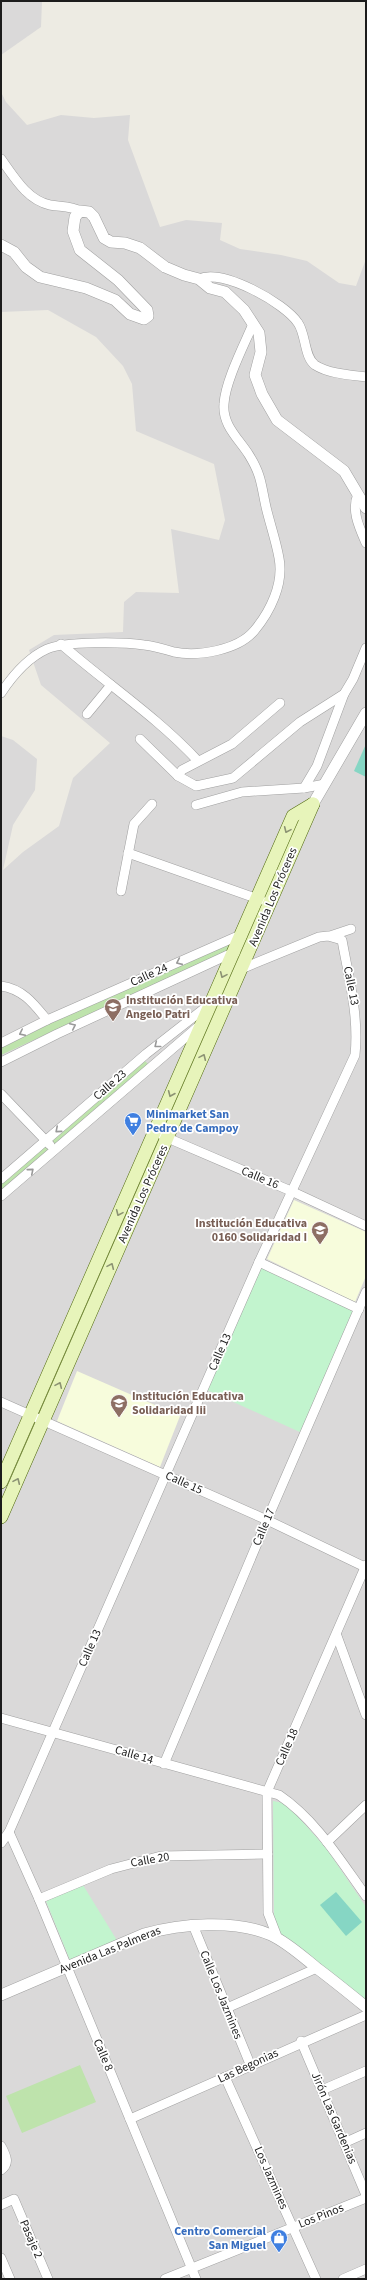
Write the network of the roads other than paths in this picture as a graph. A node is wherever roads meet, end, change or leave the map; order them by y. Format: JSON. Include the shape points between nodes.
{"nodes":[{"id":1,"x":1,"y":160,"type":"edge"},
{"id":2,"x":80,"y":211,"type":"junction"},
{"id":3,"x":1,"y":245,"type":"edge"},
{"id":4,"x":199,"y":279,"type":"junction"},
{"id":5,"x":253,"y":324,"type":"junction"},
{"id":6,"x":366,"y":377,"type":"edge"},
{"id":7,"x":358,"y":494,"type":"junction"},
{"id":8,"x":366,"y":508,"type":"edge"},
{"id":9,"x":366,"y":542,"type":"edge"},
{"id":10,"x":61,"y":644,"type":"junction"},
{"id":11,"x":366,"y":648,"type":"edge"},
{"id":12,"x":111,"y":685,"type":"junction"},
{"id":13,"x":1,"y":693,"type":"edge"},
{"id":14,"x":344,"y":694,"type":"junction"},
{"id":15,"x":280,"y":703,"type":"dead end"},
{"id":16,"x":88,"y":714,"type":"dead end"},
{"id":17,"x":366,"y":714,"type":"edge"},
{"id":18,"x":140,"y":739,"type":"dead end"},
{"id":19,"x":198,"y":761,"type":"junction"},
{"id":20,"x":178,"y":776,"type":"junction"},
{"id":21,"x":325,"y":784,"type":"junction"},
{"id":22,"x":304,"y":788,"type":"junction"},
{"id":23,"x":152,"y":804,"type":"dead end"},
{"id":24,"x":314,"y":804,"type":"junction"},
{"id":25,"x":196,"y":805,"type":"dead end"},
{"id":26,"x":128,"y":853,"type":"junction"},
{"id":27,"x":121,"y":892,"type":"dead end"},
{"id":28,"x":256,"y":899,"type":"junction"},
{"id":29,"x":270,"y":904,"type":"junction"},
{"id":30,"x":351,"y":929,"type":"dead end"},
{"id":31,"x":240,"y":935,"type":"junction"},
{"id":32,"x":324,"y":937,"type":"junction"},
{"id":33,"x":254,"y":940,"type":"junction"},
{"id":34,"x":232,"y":953,"type":"junction"},
{"id":35,"x":247,"y":956,"type":"junction"},
{"id":36,"x":241,"y":969,"type":"junction"},
{"id":37,"x":1,"y":986,"type":"edge"},
{"id":38,"x":210,"y":1004,"type":"junction"},
{"id":39,"x":223,"y":1010,"type":"junction"},
{"id":40,"x":47,"y":1020,"type":"junction"},
{"id":41,"x":200,"y":1025,"type":"junction"},
{"id":42,"x":214,"y":1031,"type":"junction"},
{"id":43,"x":1,"y":1043,"type":"edge"},
{"id":44,"x":1,"y":1062,"type":"edge"},
{"id":45,"x":1,"y":1094,"type":"edge"},
{"id":46,"x":154,"y":1132,"type":"junction"},
{"id":47,"x":167,"y":1138,"type":"junction"},
{"id":48,"x":46,"y":1141,"type":"junction"},
{"id":49,"x":55,"y":1150,"type":"junction"},
{"id":50,"x":1,"y":1179,"type":"edge"},
{"id":51,"x":292,"y":1192,"type":"junction"},
{"id":52,"x":1,"y":1196,"type":"edge"},
{"id":53,"x":366,"y":1226,"type":"edge"},
{"id":54,"x":259,"y":1262,"type":"junction"},
{"id":55,"x":366,"y":1292,"type":"edge"},
{"id":56,"x":358,"y":1309,"type":"junction"},
{"id":57,"x":1,"y":1402,"type":"edge"},
{"id":58,"x":30,"y":1415,"type":"junction"},
{"id":59,"x":44,"y":1420,"type":"junction"},
{"id":60,"x":166,"y":1475,"type":"junction"},
{"id":61,"x":1,"y":1482,"type":"edge"},
{"id":62,"x":1,"y":1517,"type":"edge"},
{"id":63,"x":267,"y":1520,"type":"junction"},
{"id":64,"x":366,"y":1566,"type":"edge"},
{"id":65,"x":337,"y":1636,"type":"junction"},
{"id":66,"x":366,"y":1715,"type":"edge"},
{"id":67,"x":1,"y":1718,"type":"edge"},
{"id":68,"x":53,"y":1733,"type":"junction"},
{"id":69,"x":164,"y":1764,"type":"junction"},
{"id":70,"x":267,"y":1792,"type":"junction"},
{"id":71,"x":366,"y":1805,"type":"edge"},
{"id":72,"x":9,"y":1832,"type":"junction"},
{"id":73,"x":327,"y":1842,"type":"junction"},
{"id":74,"x":1,"y":1843,"type":"edge"},
{"id":75,"x":268,"y":1854,"type":"junction"},
{"id":76,"x":366,"y":1896,"type":"edge"},
{"id":77,"x":39,"y":1899,"type":"junction"},
{"id":78,"x":193,"y":1925,"type":"junction"},
{"id":79,"x":278,"y":1939,"type":"junction"},
{"id":80,"x":66,"y":1967,"type":"junction"},
{"id":81,"x":317,"y":1968,"type":"junction"},
{"id":82,"x":1,"y":1995,"type":"edge"},
{"id":83,"x":366,"y":2007,"type":"edge"},
{"id":84,"x":226,"y":2008,"type":"junction"},
{"id":85,"x":366,"y":2015,"type":"edge"},
{"id":86,"x":302,"y":2041,"type":"junction"},
{"id":87,"x":250,"y":2064,"type":"junction"},
{"id":88,"x":366,"y":2071,"type":"edge"},
{"id":89,"x":225,"y":2077,"type":"junction"},
{"id":90,"x":322,"y":2090,"type":"junction"},
{"id":91,"x":130,"y":2119,"type":"junction"},
{"id":92,"x":366,"y":2134,"type":"edge"},
{"id":93,"x":344,"y":2143,"type":"junction"},
{"id":94,"x":1,"y":2146,"type":"edge"},
{"id":95,"x":4,"y":2167,"type":"edge"},
{"id":96,"x":366,"y":2194,"type":"edge"},
{"id":97,"x":366,"y":2198,"type":"edge"},
{"id":98,"x":1,"y":2205,"type":"edge"},
{"id":99,"x":293,"y":2228,"type":"junction"},
{"id":100,"x":1,"y":2258,"type":"edge"},
{"id":101,"x":191,"y":2269,"type":"junction"},
{"id":102,"x":366,"y":2269,"type":"edge"},
{"id":103,"x":10,"y":2279,"type":"edge"},
{"id":104,"x":48,"y":2279,"type":"edge"},
{"id":105,"x":165,"y":2279,"type":"edge"},
{"id":106,"x":196,"y":2279,"type":"edge"},
{"id":107,"x":316,"y":2279,"type":"edge"},
{"id":108,"x":343,"y":2279,"type":"edge"}],
"edges":[{"from":1,"to":2,"type":"street","via":[[13,179],[43,203]]},
{"from":2,"to":3,"type":"street","via":[[75,217],[73,231],[80,250],[118,280],[147,310],[148,316],[144,319],[130,314],[115,300],[94,291],[40,277],[26,267],[14,252]]},
{"from":2,"to":4,"type":"street","via":[[88,212],[94,217],[100,232],[111,242],[125,242],[140,248],[165,267]]},
{"from":4,"to":5,"type":"street","via":[[210,288],[225,292],[244,310]]},
{"from":4,"to":6,"type":"street","via":[[205,276],[229,279],[269,297],[298,322],[309,357],[314,364],[339,373]]},
{"from":5,"to":7,"type":"street","via":[[259,333],[261,352],[255,375],[262,394],[277,420],[344,471]]},
{"from":5,"to":10,"type":"street","via":[[235,366],[224,405],[227,425],[249,455],[262,481],[280,559],[278,581],[271,606],[264,619],[249,637],[235,644],[200,654],[179,653],[144,645]]},
{"from":7,"to":8,"type":"street"},
{"from":7,"to":9,"type":"street","via":[[354,503],[359,527]]},
{"from":10,"to":12,"type":"street"},
{"from":10,"to":13,"type":"street","via":[[31,658],[16,672]]},
{"from":11,"to":14,"type":"street"},
{"from":12,"to":16,"type":"street"},
{"from":12,"to":19,"type":"street"},
{"from":14,"to":20,"type":"street","via":[[300,722],[233,778],[196,786]]},
{"from":14,"to":22,"type":"street","via":[[317,766]]},
{"from":15,"to":19,"type":"street","via":[[232,744]]},
{"from":17,"to":21,"type":"street","name":"Avenida Los Próceres"},
{"from":18,"to":20,"type":"street"},
{"from":19,"to":20,"type":"street","via":[[182,770]]},
{"from":21,"to":22,"type":"street"},
{"from":21,"to":24,"type":"street","name":"Avenida Los Próceres"},
{"from":22,"to":25,"type":"street","via":[[242,792]]},
{"from":23,"to":26,"type":"street","via":[[134,824]]},
{"from":24,"to":28,"type":"main road","name":"Avenida Los Próceres","one_way":true,"via":[[293,816]]},
{"from":24,"to":29,"type":"main road","name":"Avenida Los Próceres"},
{"from":26,"to":27,"type":"street"},
{"from":26,"to":28,"type":"street"},
{"from":28,"to":29,"type":"street"},
{"from":28,"to":31,"type":"main road","name":"Avenida Los Próceres"},
{"from":29,"to":33,"type":"main road","name":"Avenida Los Próceres"},
{"from":30,"to":32,"type":"street"},
{"from":31,"to":33,"type":"street"},
{"from":31,"to":34,"type":"main road","name":"Avenida Los Próceres"},
{"from":31,"to":40,"type":"street","name":"Calle 24","one_way":true},
{"from":32,"to":36,"type":"street"},
{"from":32,"to":51,"type":"street","name":"Calle 13","via":[[342,940],[355,1011],[355,1055]]},
{"from":33,"to":35,"type":"main road","name":"Avenida Los Próceres"},
{"from":34,"to":35,"type":"street"},
{"from":34,"to":38,"type":"main road","name":"Avenida Los Próceres","one_way":true},
{"from":44,"to":34,"type":"street","name":"Calle 24","one_way":true},
{"from":35,"to":36,"type":"main road","name":"Avenida Los Próceres"},
{"from":36,"to":39,"type":"main road","name":"Avenida Los Próceres"},
{"from":37,"to":40,"type":"street","via":[[13,988],[24,994]]},
{"from":38,"to":39,"type":"street"},
{"from":38,"to":41,"type":"main road","name":"Avenida Los Próceres"},
{"from":38,"to":48,"type":"street","name":"Calle 23","one_way":true,"via":[[146,1054]]},
{"from":39,"to":42,"type":"main road","name":"Avenida Los Próceres"},
{"from":40,"to":43,"type":"street","name":"Calle 24","one_way":true},
{"from":41,"to":42,"type":"street"},
{"from":41,"to":46,"type":"main road","name":"Avenida Los Próceres","one_way":true},
{"from":41,"to":49,"type":"street","name":"Calle 23"},
{"from":47,"to":42,"type":"main road","name":"Avenida Los Próceres","one_way":true},
{"from":45,"to":48,"type":"street"},
{"from":46,"to":47,"type":"street","name":"Calle 16"},
{"from":46,"to":58,"type":"main road","name":"Avenida Los Próceres","one_way":true},
{"from":47,"to":51,"type":"street","name":"Calle 16"},
{"from":59,"to":47,"type":"main road","name":"Avenida Los Próceres","one_way":true},
{"from":48,"to":49,"type":"street"},
{"from":48,"to":50,"type":"street","name":"Calle 23"},
{"from":52,"to":49,"type":"street","name":"Calle 23","one_way":true},
{"from":51,"to":53,"type":"street","name":"Calle 16"},
{"from":51,"to":54,"type":"street","name":"Calle 13"},
{"from":54,"to":56,"type":"street"},
{"from":54,"to":60,"type":"street","name":"Calle 13"},
{"from":55,"to":56,"type":"street","name":"Calle 17"},
{"from":56,"to":63,"type":"street","name":"Calle 17"},
{"from":57,"to":58,"type":"street","name":"Calle 15"},
{"from":58,"to":59,"type":"street","name":"Calle 15"},
{"from":58,"to":61,"type":"main road","name":"Avenida Los Próceres"},
{"from":59,"to":60,"type":"street","name":"Calle 15"},
{"from":62,"to":59,"type":"main road","name":"Avenida Los Próceres","one_way":true},
{"from":60,"to":63,"type":"street","name":"Calle 15"},
{"from":60,"to":68,"type":"street","name":"Calle 13"},
{"from":63,"to":64,"type":"street","name":"Calle 15"},
{"from":63,"to":69,"type":"street","name":"Calle 17"},
{"from":64,"to":65,"type":"street","name":"Calle 18"},
{"from":65,"to":66,"type":"street"},
{"from":65,"to":70,"type":"street","name":"Calle 18"},
{"from":67,"to":68,"type":"street","name":"Calle 14"},
{"from":68,"to":69,"type":"street","name":"Calle 14"},
{"from":68,"to":72,"type":"street","name":"Calle 13"},
{"from":69,"to":70,"type":"street","name":"Calle 14"},
{"from":70,"to":73,"type":"street","name":"Calle 14","via":[[279,1795],[290,1802]]},
{"from":70,"to":75,"type":"street","name":"Calle 18"},
{"from":71,"to":73,"type":"street"},
{"from":72,"to":74,"type":"street","name":"Calle 13"},
{"from":72,"to":77,"type":"street","name":"Calle 8"},
{"from":73,"to":76,"type":"street","name":"Calle 14"},
{"from":75,"to":77,"type":"street","name":"Calle 20","via":[[161,1856],[110,1869]]},
{"from":75,"to":79,"type":"street","name":"Calle 18","via":[[268,1913]]},
{"from":77,"to":80,"type":"street","name":"Calle 8"},
{"from":78,"to":79,"type":"street","name":"Avenida Las Palmeras","via":[[252,1929]]},
{"from":78,"to":80,"type":"street","name":"Avenida Las Palmeras","via":[[165,1928],[144,1934]]},
{"from":78,"to":84,"type":"street","name":"Calle Los Jazmines"},
{"from":79,"to":81,"type":"street","name":"Avenida Las Palmeras"},
{"from":80,"to":82,"type":"street","name":"Avenida Las Palmeras"},
{"from":80,"to":91,"type":"street","name":"Calle 8"},
{"from":81,"to":83,"type":"street","name":"Avenida Las Palmeras"},
{"from":81,"to":84,"type":"street"},
{"from":84,"to":87,"type":"street","name":"Calle Los Jazmines"},
{"from":85,"to":86,"type":"street","name":"Las Begonias"},
{"from":86,"to":87,"type":"street","name":"Las Begonias"},
{"from":86,"to":90,"type":"street","name":"Jirón Las Gardenias"},
{"from":87,"to":89,"type":"street","name":"Las Begonias"},
{"from":88,"to":90,"type":"street"},
{"from":89,"to":91,"type":"street","name":"Las Begonias"},
{"from":89,"to":99,"type":"street","name":"Los Jazmines"},
{"from":90,"to":93,"type":"street","name":"Jirón Las Gardenias"},
{"from":91,"to":101,"type":"street","name":"Calle 8"},
{"from":92,"to":93,"type":"street"},
{"from":93,"to":96,"type":"street","name":"Jirón Las Gardenias"},
{"from":94,"to":95,"type":"street","via":[[6,2157]]},
{"from":97,"to":99,"type":"street","name":"Los Pinos"},
{"from":98,"to":104,"type":"street","name":"Pasaje 2","via":[[14,2200]]},
{"from":99,"to":101,"type":"street","name":"Los Pinos"},
{"from":99,"to":107,"type":"street","name":"Los Jazmines"},
{"from":100,"to":103,"type":"street"},
{"from":101,"to":105,"type":"street","name":"Los Pinos"},
{"from":101,"to":106,"type":"street","name":"Calle 8"},
{"from":102,"to":108,"type":"street"}]}
